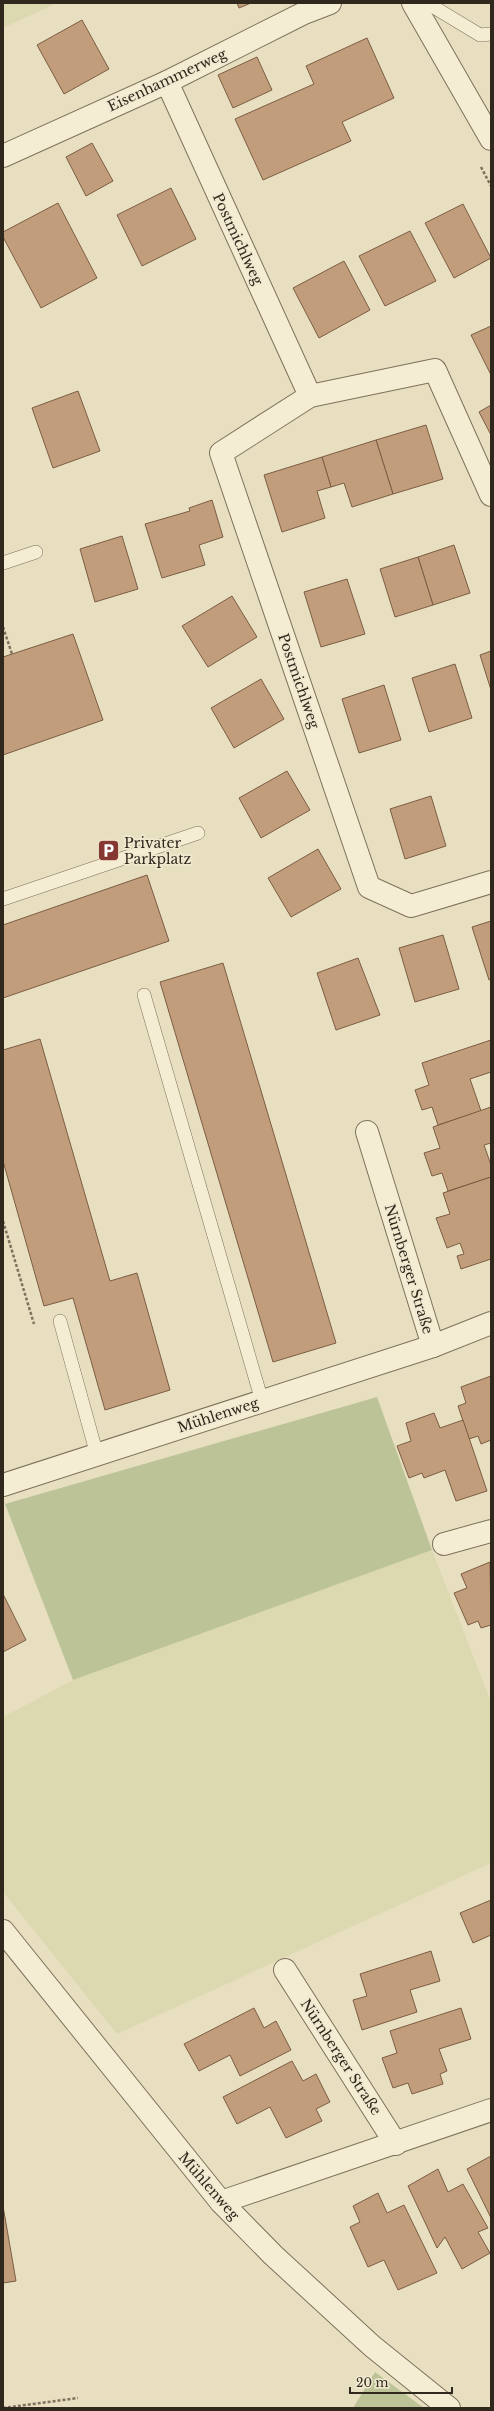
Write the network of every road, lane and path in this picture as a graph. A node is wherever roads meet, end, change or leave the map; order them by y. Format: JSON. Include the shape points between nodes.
{"nodes":[{"id":1,"x":330,"y":3,"type":"edge"},
{"id":2,"x":413,"y":3,"type":"edge"},
{"id":3,"x":427,"y":3,"type":"edge"},
{"id":4,"x":491,"y":34,"type":"edge"},
{"id":5,"x":167,"y":82,"type":"junction"},
{"id":6,"x":491,"y":139,"type":"edge"},
{"id":7,"x":3,"y":156,"type":"edge"},
{"id":8,"x":310,"y":396,"type":"junction"},
{"id":9,"x":491,"y":495,"type":"edge"},
{"id":10,"x":36,"y":552,"type":"dead end"},
{"id":11,"x":3,"y":563,"type":"edge"},
{"id":12,"x":3,"y":627,"type":"edge"},
{"id":13,"x":12,"y":654,"type":"dead end"},
{"id":14,"x":198,"y":833,"type":"dead end"},
{"id":15,"x":491,"y":882,"type":"edge"},
{"id":16,"x":3,"y":899,"type":"edge"},
{"id":17,"x":144,"y":995,"type":"dead end"},
{"id":18,"x":367,"y":1132,"type":"dead end"},
{"id":19,"x":3,"y":1221,"type":"edge"},
{"id":20,"x":60,"y":1320,"type":"joint"},
{"id":21,"x":491,"y":1323,"type":"edge"},
{"id":22,"x":433,"y":1346,"type":"junction"},
{"id":23,"x":262,"y":1401,"type":"junction"},
{"id":24,"x":97,"y":1455,"type":"junction"},
{"id":25,"x":3,"y":1486,"type":"edge"},
{"id":26,"x":491,"y":1531,"type":"edge"},
{"id":27,"x":444,"y":1544,"type":"dead end"},
{"id":28,"x":3,"y":1931,"type":"edge"},
{"id":29,"x":285,"y":1970,"type":"dead end"},
{"id":30,"x":491,"y":2110,"type":"edge"},
{"id":31,"x":396,"y":2144,"type":"junction"},
{"id":32,"x":221,"y":2202,"type":"junction"},
{"id":33,"x":78,"y":2398,"type":"dead end"},
{"id":34,"x":3,"y":2408,"type":"edge"},
{"id":35,"x":449,"y":2408,"type":"edge"}],
"edges":[{"from":1,"to":5,"type":"street","name":"Eisenhammerweg","via":[[304,13]]},
{"from":2,"to":6,"type":"street"},
{"from":3,"to":4,"type":"lane","via":[[480,35]]},
{"from":5,"to":7,"type":"street","name":"Eisenhammerweg"},
{"from":5,"to":8,"type":"street","name":"Postmichlweg"},
{"from":8,"to":9,"type":"street","name":"Postmichlweg","via":[[435,370]]},
{"from":8,"to":15,"type":"street","name":"Postmichlweg","via":[[221,454],[369,887],[411,906]]},
{"from":10,"to":11,"type":"lane"},
{"from":12,"to":13,"type":"path"},
{"from":14,"to":16,"type":"lane"},
{"from":17,"to":23,"type":"lane"},
{"from":18,"to":22,"type":"street","name":"Nürnberger Straße"},
{"from":19,"to":20,"type":"path","via":[[35,1327]]},
{"from":20,"to":24,"type":"lane"},
{"from":21,"to":22,"type":"street","name":"Nürnberger Straße"},
{"from":22,"to":23,"type":"street","name":"Mühlenweg"},
{"from":23,"to":24,"type":"street","name":"Mühlenweg"},
{"from":24,"to":25,"type":"street","name":"Mühlenweg"},
{"from":26,"to":27,"type":"street"},
{"from":28,"to":32,"type":"street","name":"Mühlenweg"},
{"from":29,"to":31,"type":"street","name":"Nürnberger Straße"},
{"from":30,"to":31,"type":"street"},
{"from":31,"to":32,"type":"street"},
{"from":32,"to":35,"type":"street","name":"Mühlenweg","via":[[273,2256],[372,2346]]},
{"from":33,"to":34,"type":"path"}]}
